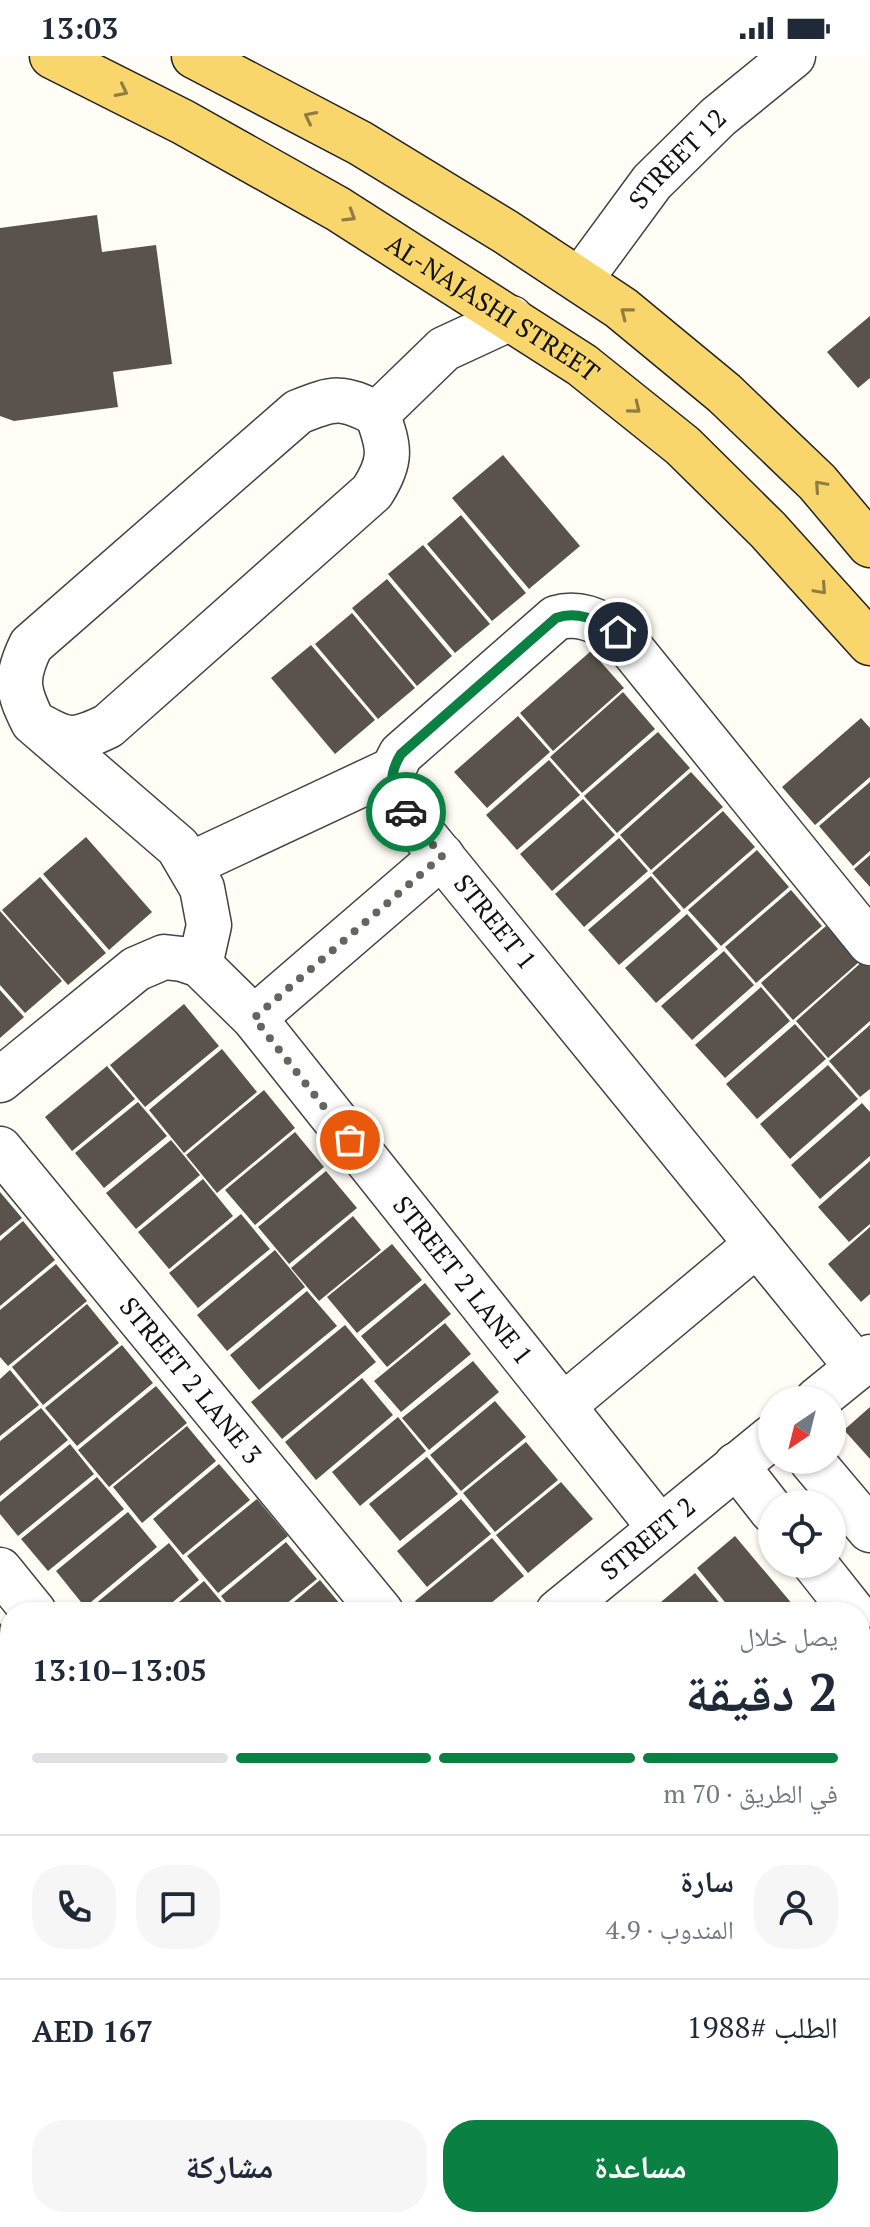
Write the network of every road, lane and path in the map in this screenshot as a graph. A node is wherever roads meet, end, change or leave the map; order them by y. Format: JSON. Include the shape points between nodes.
{"nodes":[{"id":1,"x":52,"y":56,"type":"edge"},
{"id":2,"x":194,"y":56,"type":"edge"},
{"id":3,"x":793,"y":56,"type":"edge"},
{"id":4,"x":447,"y":279,"type":"junction"},
{"id":5,"x":580,"y":280,"type":"junction"},
{"id":6,"x":511,"y":318,"type":"junction"},
{"id":7,"x":444,"y":349,"type":"junction"},
{"id":8,"x":377,"y":414,"type":"junction"},
{"id":9,"x":870,"y":545,"type":"edge"},
{"id":10,"x":870,"y":643,"type":"edge"},
{"id":11,"x":16,"y":655,"type":"edge"},
{"id":12,"x":33,"y":722,"type":"junction"},
{"id":13,"x":392,"y":770,"type":"junction"},
{"id":14,"x":442,"y":856,"type":"junction"},
{"id":15,"x":189,"y":865,"type":"junction"},
{"id":16,"x":870,"y":943,"type":"edge"},
{"id":17,"x":200,"y":965,"type":"junction"},
{"id":18,"x":254,"y":1018,"type":"junction"},
{"id":19,"x":0,"y":1080,"type":"edge"},
{"id":20,"x":0,"y":1149,"type":"edge"},
{"id":21,"x":757,"y":1244,"type":"junction"},
{"id":22,"x":863,"y":1362,"type":"edge"},
{"id":23,"x":834,"y":1386,"type":"edge"},
{"id":24,"x":563,"y":1406,"type":"junction"},
{"id":25,"x":758,"y":1448,"type":"edge"},
{"id":26,"x":736,"y":1465,"type":"junction"},
{"id":27,"x":823,"y":1474,"type":"edge"},
{"id":28,"x":758,"y":1493,"type":"edge"},
{"id":29,"x":660,"y":1528,"type":"junction"},
{"id":30,"x":870,"y":1530,"type":"edge"},
{"id":31,"x":0,"y":1570,"type":"edge"},
{"id":32,"x":826,"y":1578,"type":"edge"},
{"id":33,"x":26,"y":1602,"type":"edge"},
{"id":34,"x":373,"y":1602,"type":"edge"},
{"id":35,"x":570,"y":1602,"type":"edge"},
{"id":36,"x":845,"y":1602,"type":"edge"}],
"edges":[{"from":1,"to":4,"type":"main road","name":"AL-NAJASHI STREET","one_way":true,"via":[[338,209]]},
{"from":5,"to":2,"type":"main road","one_way":true,"via":[[360,143]]},
{"from":3,"to":5,"type":"street","name":"STREET 12","via":[[718,117],[652,182]]},
{"from":4,"to":6,"type":"main road","name":"AL-NAJASHI STREET"},
{"from":4,"to":7,"type":"street"},
{"from":9,"to":5,"type":"main road","one_way":true,"via":[[817,482],[724,393]]},
{"from":6,"to":7,"type":"street"},
{"from":6,"to":10,"type":"main road","name":"AL-NAJASHI STREET","one_way":true,"via":[[582,365],[683,446]]},
{"from":7,"to":8,"type":"street"},
{"from":8,"to":11,"type":"street","via":[[354,402],[329,399],[298,412]]},
{"from":8,"to":12,"type":"street","via":[[388,443],[386,471],[372,492],[108,726],[81,739],[56,736]]},
{"from":11,"to":12,"type":"street","via":[[20,696]]},
{"from":12,"to":15,"type":"street","via":[[178,847]]},
{"from":13,"to":14,"type":"street","name":"STREET 1","via":[[398,803]]},
{"from":13,"to":15,"type":"street"},
{"from":13,"to":16,"type":"street","via":[[401,754],[556,618],[591,618],[618,632]]},
{"from":14,"to":18,"type":"street"},
{"from":14,"to":21,"type":"street","name":"STREET 1"},
{"from":15,"to":17,"type":"street","via":[[202,888],[209,925]]},
{"from":17,"to":18,"type":"street","name":"STREET 2 LANE 1"},
{"from":17,"to":19,"type":"street","via":[[164,957],[136,969]]},
{"from":18,"to":24,"type":"street","name":"STREET 2 LANE 1"},
{"from":20,"to":34,"type":"street","name":"STREET 2 LANE 3"},
{"from":21,"to":22,"type":"street","name":"STREET 1"},
{"from":21,"to":24,"type":"street"},
{"from":22,"to":23,"type":"street"},
{"from":24,"to":29,"type":"street","name":"STREET 2 LANE 1"},
{"from":25,"to":26,"type":"street","name":"STREET 2"},
{"from":26,"to":28,"type":"street"},
{"from":26,"to":29,"type":"street","name":"STREET 2"},
{"from":27,"to":30,"type":"street"},
{"from":29,"to":35,"type":"street","name":"STREET 2"},
{"from":31,"to":33,"type":"street"},
{"from":32,"to":36,"type":"street"}]}
